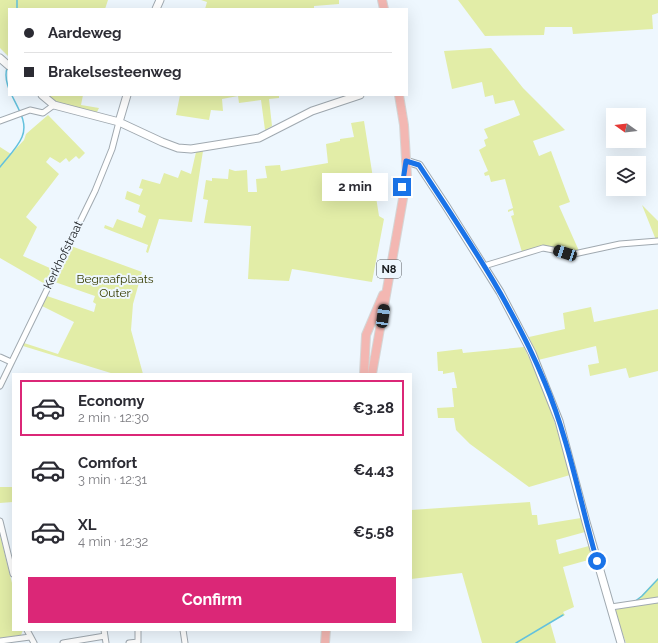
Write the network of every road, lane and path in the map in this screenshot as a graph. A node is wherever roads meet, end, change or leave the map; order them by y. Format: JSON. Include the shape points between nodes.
{"nodes":[{"id":1,"x":0,"y":58,"type":"edge"},
{"id":2,"x":8,"y":65,"type":"edge"},
{"id":3,"x":43,"y":96,"type":"edge"},
{"id":4,"x":127,"y":96,"type":"edge"},
{"id":5,"x":357,"y":96,"type":"edge"},
{"id":6,"x":399,"y":96,"type":"edge"},
{"id":7,"x":54,"y":105,"type":"junction"},
{"id":8,"x":0,"y":121,"type":"edge"},
{"id":9,"x":119,"y":122,"type":"junction"},
{"id":10,"x":406,"y":161,"type":"junction"},
{"id":11,"x":658,"y":241,"type":"edge"},
{"id":12,"x":484,"y":266,"type":"junction"},
{"id":13,"x":370,"y":326,"type":"junction"},
{"id":14,"x":381,"y":328,"type":"junction"},
{"id":15,"x":365,"y":344,"type":"junction"},
{"id":16,"x":377,"y":347,"type":"junction"},
{"id":17,"x":0,"y":357,"type":"edge"},
{"id":18,"x":11,"y":362,"type":"junction"},
{"id":19,"x":364,"y":373,"type":"edge"},
{"id":20,"x":372,"y":373,"type":"edge"},
{"id":21,"x":0,"y":386,"type":"edge"},
{"id":22,"x":0,"y":521,"type":"edge"},
{"id":23,"x":12,"y":566,"type":"edge"},
{"id":24,"x":658,"y":600,"type":"edge"},
{"id":25,"x":611,"y":608,"type":"junction"},
{"id":26,"x":27,"y":631,"type":"edge"},
{"id":27,"x":104,"y":631,"type":"edge"},
{"id":28,"x":138,"y":631,"type":"edge"},
{"id":29,"x":183,"y":631,"type":"edge"},
{"id":30,"x":326,"y":631,"type":"edge"},
{"id":31,"x":329,"y":631,"type":"edge"},
{"id":32,"x":105,"y":636,"type":"junction"},
{"id":33,"x":30,"y":637,"type":"junction"},
{"id":34,"x":0,"y":640,"type":"edge"},
{"id":35,"x":34,"y":643,"type":"edge"},
{"id":36,"x":63,"y":643,"type":"edge"},
{"id":37,"x":106,"y":643,"type":"edge"},
{"id":38,"x":129,"y":643,"type":"edge"},
{"id":39,"x":185,"y":643,"type":"edge"},
{"id":40,"x":325,"y":643,"type":"edge"},
{"id":41,"x":329,"y":643,"type":"edge"},
{"id":42,"x":621,"y":643,"type":"edge"}],
"edges":[{"from":1,"to":2,"type":"street"},
{"from":3,"to":7,"type":"street"},
{"from":4,"to":9,"type":"street"},
{"from":5,"to":9,"type":"street","via":[[312,110],[259,138],[210,147],[178,148]]},
{"from":6,"to":10,"type":"main road","number":"N8"},
{"from":7,"to":8,"type":"street","via":[[43,113],[30,110]]},
{"from":7,"to":9,"type":"street"},
{"from":9,"to":18,"type":"street","name":"Kerkhofstraat","via":[[112,149],[95,191]]},
{"from":10,"to":12,"type":"street","via":[[419,165]]},
{"from":10,"to":13,"type":"main road","number":"N8","via":[[387,280]]},
{"from":10,"to":14,"type":"main road","number":"N8","via":[[408,171],[404,202]]},
{"from":11,"to":12,"type":"street","via":[[620,244],[574,254],[543,248]]},
{"from":12,"to":25,"type":"street","via":[[524,335],[546,384],[559,420]]},
{"from":13,"to":14,"type":"main road","via":[[374,332]]},
{"from":13,"to":15,"type":"main road","number":"N8"},
{"from":14,"to":16,"type":"main road","number":"N8"},
{"from":15,"to":16,"type":"main road","via":[[372,341]]},
{"from":15,"to":19,"type":"main road","number":"N8"},
{"from":16,"to":20,"type":"main road","number":"N8"},
{"from":17,"to":18,"type":"street"},
{"from":18,"to":21,"type":"street","name":"Kerkhofstraat"},
{"from":22,"to":23,"type":"street"},
{"from":24,"to":25,"type":"street"},
{"from":25,"to":42,"type":"street"},
{"from":26,"to":33,"type":"street"},
{"from":27,"to":32,"type":"street"},
{"from":28,"to":38,"type":"street","via":[[138,642]]},
{"from":29,"to":39,"type":"street"},
{"from":30,"to":40,"type":"main road"},
{"from":31,"to":41,"type":"main road"},
{"from":32,"to":36,"type":"street"},
{"from":32,"to":37,"type":"street"},
{"from":33,"to":34,"type":"street"},
{"from":33,"to":35,"type":"street"}]}
